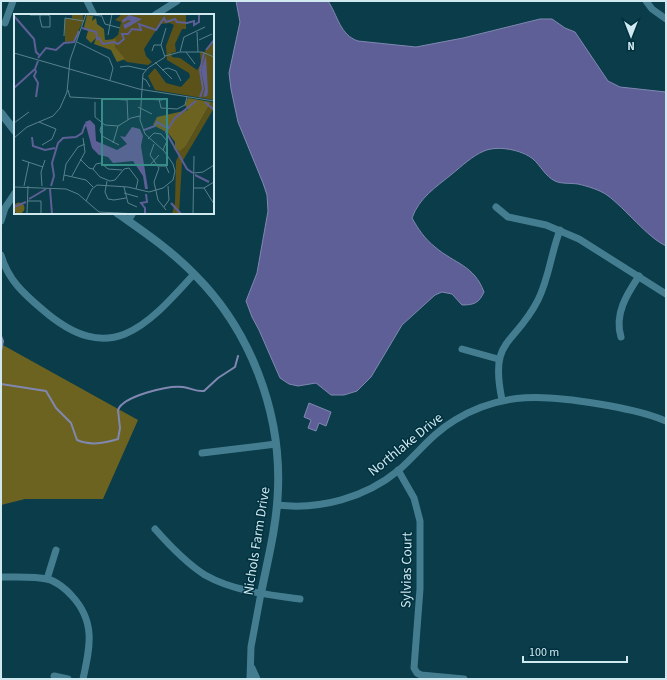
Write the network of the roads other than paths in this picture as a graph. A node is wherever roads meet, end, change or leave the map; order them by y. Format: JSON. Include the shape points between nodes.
{"nodes":[{"id":1,"x":13,"y":1,"type":"edge"},
{"id":2,"x":86,"y":1,"type":"edge"},
{"id":3,"x":177,"y":1,"type":"edge"},
{"id":4,"x":646,"y":1,"type":"edge"},
{"id":5,"x":93,"y":14,"type":"edge"},
{"id":6,"x":157,"y":14,"type":"edge"},
{"id":7,"x":666,"y":19,"type":"edge"},
{"id":8,"x":5,"y":23,"type":"dead end"},
{"id":9,"x":1,"y":113,"type":"edge"},
{"id":10,"x":14,"y":130,"type":"edge"},
{"id":11,"x":14,"y":195,"type":"edge"},
{"id":12,"x":496,"y":207,"type":"dead end"},
{"id":13,"x":118,"y":214,"type":"edge"},
{"id":14,"x":132,"y":214,"type":"edge"},
{"id":15,"x":2,"y":217,"type":"edge"},
{"id":16,"x":128,"y":221,"type":"junction"},
{"id":17,"x":560,"y":230,"type":"junction"},
{"id":18,"x":1,"y":255,"type":"edge"},
{"id":19,"x":194,"y":274,"type":"junction"},
{"id":20,"x":638,"y":276,"type":"junction"},
{"id":21,"x":666,"y":294,"type":"edge"},
{"id":22,"x":621,"y":337,"type":"dead end"},
{"id":23,"x":462,"y":349,"type":"dead end"},
{"id":24,"x":498,"y":359,"type":"junction"},
{"id":25,"x":502,"y":400,"type":"junction"},
{"id":26,"x":666,"y":421,"type":"edge"},
{"id":27,"x":276,"y":444,"type":"junction"},
{"id":28,"x":202,"y":452,"type":"dead end"},
{"id":29,"x":398,"y":470,"type":"junction"},
{"id":30,"x":277,"y":505,"type":"junction"},
{"id":31,"x":155,"y":529,"type":"dead end"},
{"id":32,"x":56,"y":550,"type":"dead end"},
{"id":33,"x":1,"y":577,"type":"edge"},
{"id":34,"x":47,"y":579,"type":"junction"},
{"id":35,"x":261,"y":593,"type":"junction"},
{"id":36,"x":300,"y":599,"type":"dead end"},
{"id":37,"x":252,"y":668,"type":"junction"},
{"id":38,"x":54,"y":676,"type":"dead end"},
{"id":39,"x":416,"y":676,"type":"edge"},
{"id":40,"x":68,"y":679,"type":"edge"},
{"id":41,"x":83,"y":679,"type":"edge"},
{"id":42,"x":250,"y":679,"type":"edge"},
{"id":43,"x":257,"y":679,"type":"edge"},
{"id":44,"x":464,"y":679,"type":"edge"}],
"edges":[{"from":1,"to":8,"type":"street"},
{"from":2,"to":5,"type":"street"},
{"from":3,"to":6,"type":"street"},
{"from":4,"to":7,"type":"street"},
{"from":9,"to":10,"type":"street"},
{"from":11,"to":15,"type":"street"},
{"from":12,"to":17,"type":"street","via":[[508,217]]},
{"from":13,"to":16,"type":"street","name":"Nichols Farm Drive"},
{"from":14,"to":16,"type":"street"},
{"from":16,"to":19,"type":"street","name":"Nichols Farm Drive","via":[[154,239]]},
{"from":17,"to":20,"type":"street","via":[[590,245]]},
{"from":17,"to":24,"type":"street","via":[[538,301],[507,340]]},
{"from":18,"to":19,"type":"street","via":[[11,279],[25,294],[62,326],[91,338],[116,337],[138,328]]},
{"from":19,"to":27,"type":"street","name":"Nichols Farm Drive","via":[[231,318],[248,352],[266,396]]},
{"from":20,"to":21,"type":"street"},
{"from":20,"to":22,"type":"street","via":[[623,303],[618,322]]},
{"from":23,"to":24,"type":"street"},
{"from":24,"to":25,"type":"street"},
{"from":25,"to":26,"type":"street","name":"Northlake Drive","via":[[528,396],[561,397],[635,411]]},
{"from":25,"to":29,"type":"street","name":"Northlake Drive","via":[[451,422],[428,440]]},
{"from":27,"to":28,"type":"street"},
{"from":27,"to":30,"type":"street","name":"Nichols Farm Drive"},
{"from":29,"to":30,"type":"street","name":"Northlake Drive","via":[[371,488],[348,498],[306,506]]},
{"from":29,"to":39,"type":"street","name":"Sylvias Court","via":[[414,498],[420,521],[419,602],[414,664]]},
{"from":30,"to":35,"type":"street","name":"Nichols Farm Drive"},
{"from":31,"to":35,"type":"street","via":[[204,574],[224,584]]},
{"from":32,"to":34,"type":"street"},
{"from":33,"to":34,"type":"street"},
{"from":34,"to":41,"type":"street","via":[[65,588],[87,617],[90,636]]},
{"from":35,"to":36,"type":"street"},
{"from":35,"to":37,"type":"street","name":"Nichols Farm Drive","via":[[251,647]]},
{"from":37,"to":42,"type":"street","name":"Nichols Farm Drive"},
{"from":37,"to":43,"type":"street","name":"Nichols Farm Drive"},
{"from":38,"to":40,"type":"street"},
{"from":39,"to":44,"type":"street","name":"Sylvias Court"}]}
